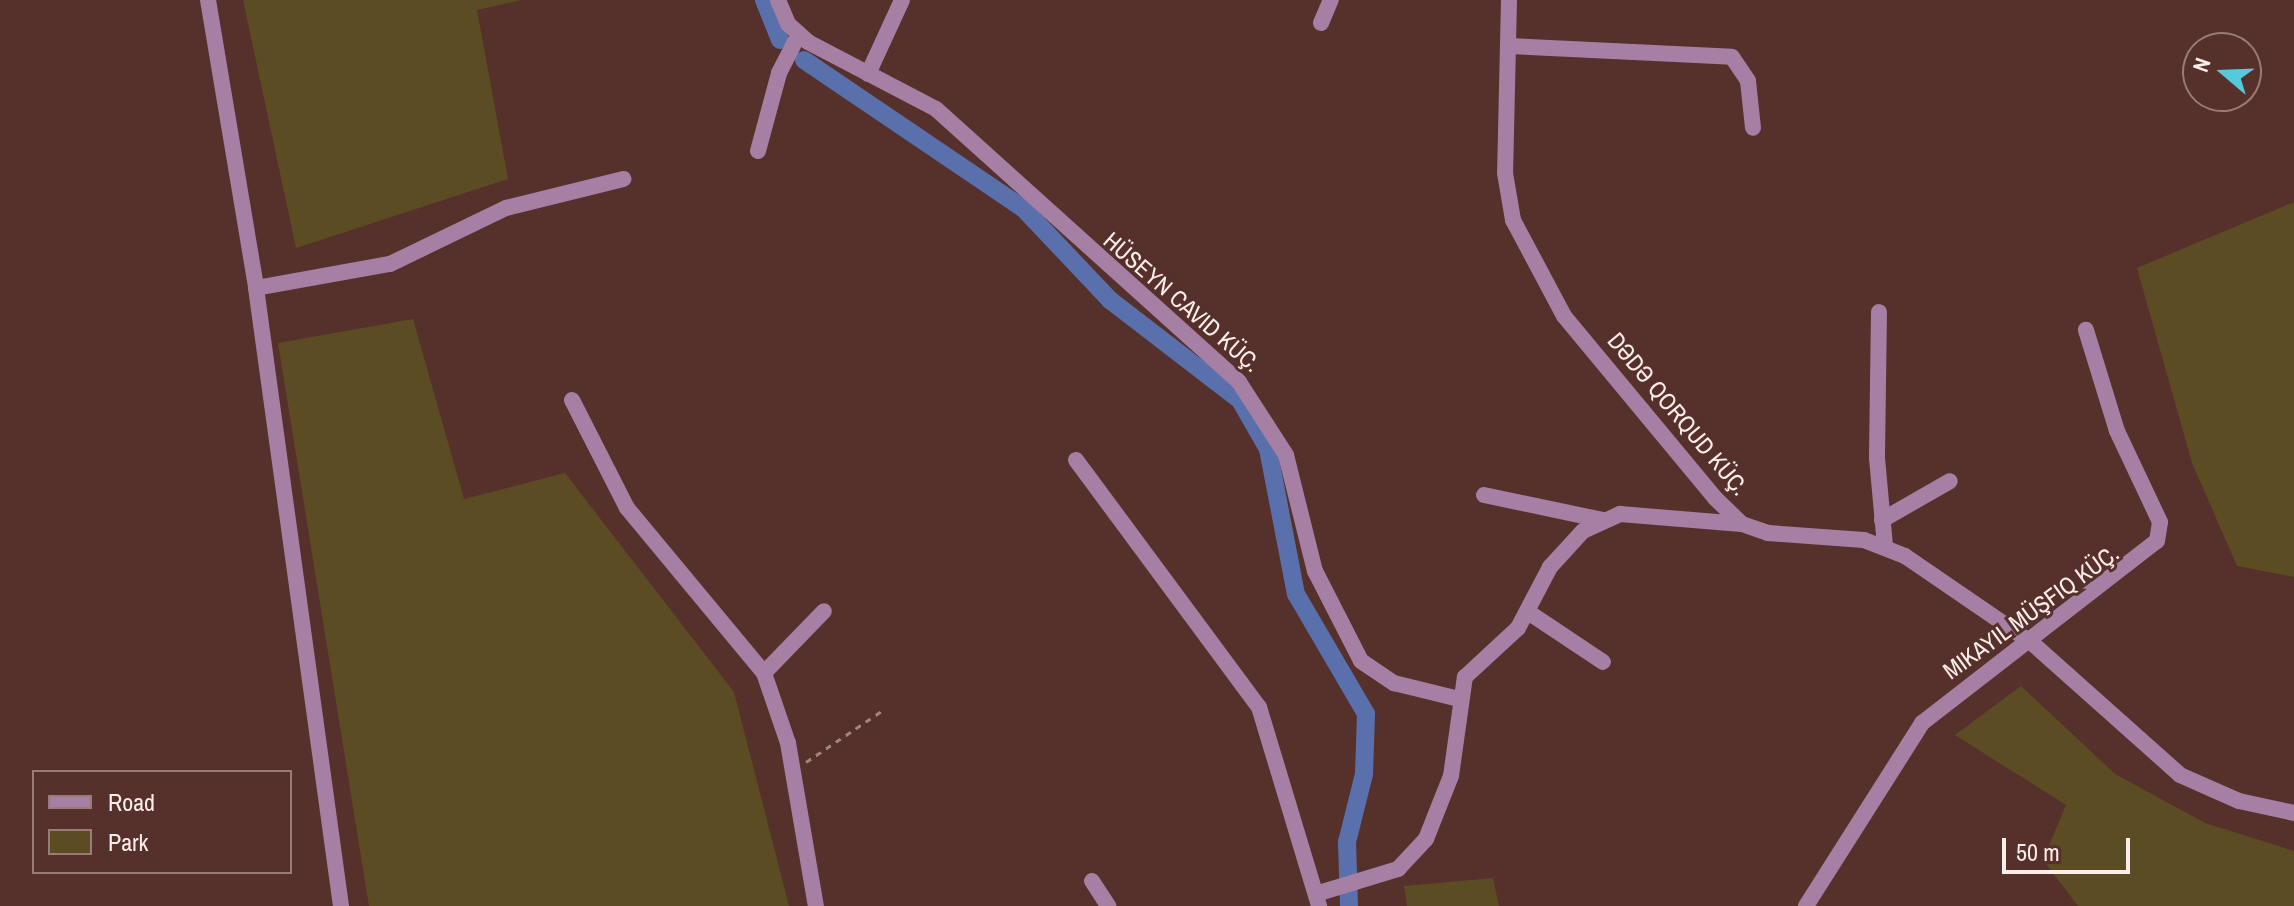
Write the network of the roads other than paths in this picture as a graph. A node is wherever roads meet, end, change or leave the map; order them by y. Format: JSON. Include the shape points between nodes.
{"nodes":[{"id":1,"x":208,"y":0,"type":"edge"},
{"id":2,"x":778,"y":0,"type":"edge"},
{"id":3,"x":902,"y":0,"type":"edge"},
{"id":4,"x":1331,"y":0,"type":"edge"},
{"id":5,"x":1509,"y":0,"type":"edge"},
{"id":6,"x":1321,"y":23,"type":"dead end"},
{"id":7,"x":799,"y":34,"type":"junction"},
{"id":8,"x":1510,"y":46,"type":"junction"},
{"id":9,"x":868,"y":74,"type":"junction"},
{"id":10,"x":1753,"y":128,"type":"dead end"},
{"id":11,"x":758,"y":151,"type":"dead end"},
{"id":12,"x":623,"y":179,"type":"dead end"},
{"id":13,"x":256,"y":288,"type":"junction"},
{"id":14,"x":1879,"y":312,"type":"dead end"},
{"id":15,"x":2086,"y":330,"type":"dead end"},
{"id":16,"x":572,"y":400,"type":"dead end"},
{"id":17,"x":1076,"y":460,"type":"dead end"},
{"id":18,"x":1950,"y":481,"type":"dead end"},
{"id":19,"x":1484,"y":495,"type":"dead end"},
{"id":20,"x":1603,"y":520,"type":"junction"},
{"id":21,"x":1882,"y":520,"type":"junction"},
{"id":22,"x":1742,"y":524,"type":"junction"},
{"id":23,"x":1885,"y":546,"type":"junction"},
{"id":24,"x":824,"y":611,"type":"dead end"},
{"id":25,"x":1528,"y":612,"type":"junction"},
{"id":26,"x":2032,"y":643,"type":"junction"},
{"id":27,"x":1603,"y":662,"type":"dead end"},
{"id":28,"x":764,"y":673,"type":"junction"},
{"id":29,"x":1459,"y":699,"type":"junction"},
{"id":30,"x":2294,"y":813,"type":"edge"},
{"id":31,"x":1092,"y":881,"type":"dead end"},
{"id":32,"x":1319,"y":900,"type":"edge"},
{"id":33,"x":341,"y":906,"type":"edge"},
{"id":34,"x":816,"y":906,"type":"edge"},
{"id":35,"x":1108,"y":906,"type":"edge"},
{"id":36,"x":1806,"y":906,"type":"edge"}],
"edges":[{"from":1,"to":13,"type":"street"},
{"from":2,"to":7,"type":"street","name":"HÜSEYN CAVID KÜÇ."},
{"from":3,"to":9,"type":"street"},
{"from":4,"to":6,"type":"street"},
{"from":5,"to":8,"type":"street","name":"DƏDƏ QORQUD KÜÇ."},
{"from":7,"to":9,"type":"street","name":"HÜSEYN CAVID KÜÇ."},
{"from":7,"to":11,"type":"street","via":[[779,73]]},
{"from":8,"to":10,"type":"street","via":[[1732,57],[1748,81]]},
{"from":8,"to":22,"type":"street","name":"DƏDƏ QORQUD KÜÇ.","via":[[1505,173],[1513,220],[1530,258],[1564,316]]},
{"from":9,"to":29,"type":"street","name":"HÜSEYN CAVID KÜÇ.","via":[[936,109],[1239,382],[1286,455],[1315,571],[1361,661],[1394,683]]},
{"from":12,"to":13,"type":"street","via":[[506,208],[390,264]]},
{"from":13,"to":33,"type":"street"},
{"from":14,"to":21,"type":"street"},
{"from":15,"to":26,"type":"street","via":[[2117,431],[2160,522],[2157,541]]},
{"from":16,"to":28,"type":"street","via":[[635,519]]},
{"from":17,"to":32,"type":"street","via":[[1259,707]]},
{"from":18,"to":21,"type":"street"},
{"from":19,"to":20,"type":"street"},
{"from":20,"to":22,"type":"street","via":[[1641,514]]},
{"from":20,"to":25,"type":"street","via":[[1565,547]]},
{"from":21,"to":23,"type":"street"},
{"from":22,"to":23,"type":"street","name":"DƏDƏ QORQUD KÜÇ."},
{"from":23,"to":26,"type":"street","name":"DƏDƏ QORQUD KÜÇ."},
{"from":24,"to":28,"type":"street"},
{"from":25,"to":27,"type":"street"},
{"from":25,"to":29,"type":"street","via":[[1475,660]]},
{"from":26,"to":30,"type":"street","name":"DƏDƏ QORQUD KÜÇ.","via":[[2180,775],[2239,801]]},
{"from":26,"to":36,"type":"street","via":[[1922,723]]},
{"from":28,"to":34,"type":"street","via":[[793,770]]},
{"from":29,"to":32,"type":"street","via":[[1451,776],[1433,828],[1398,869]]},
{"from":31,"to":35,"type":"street"}]}
